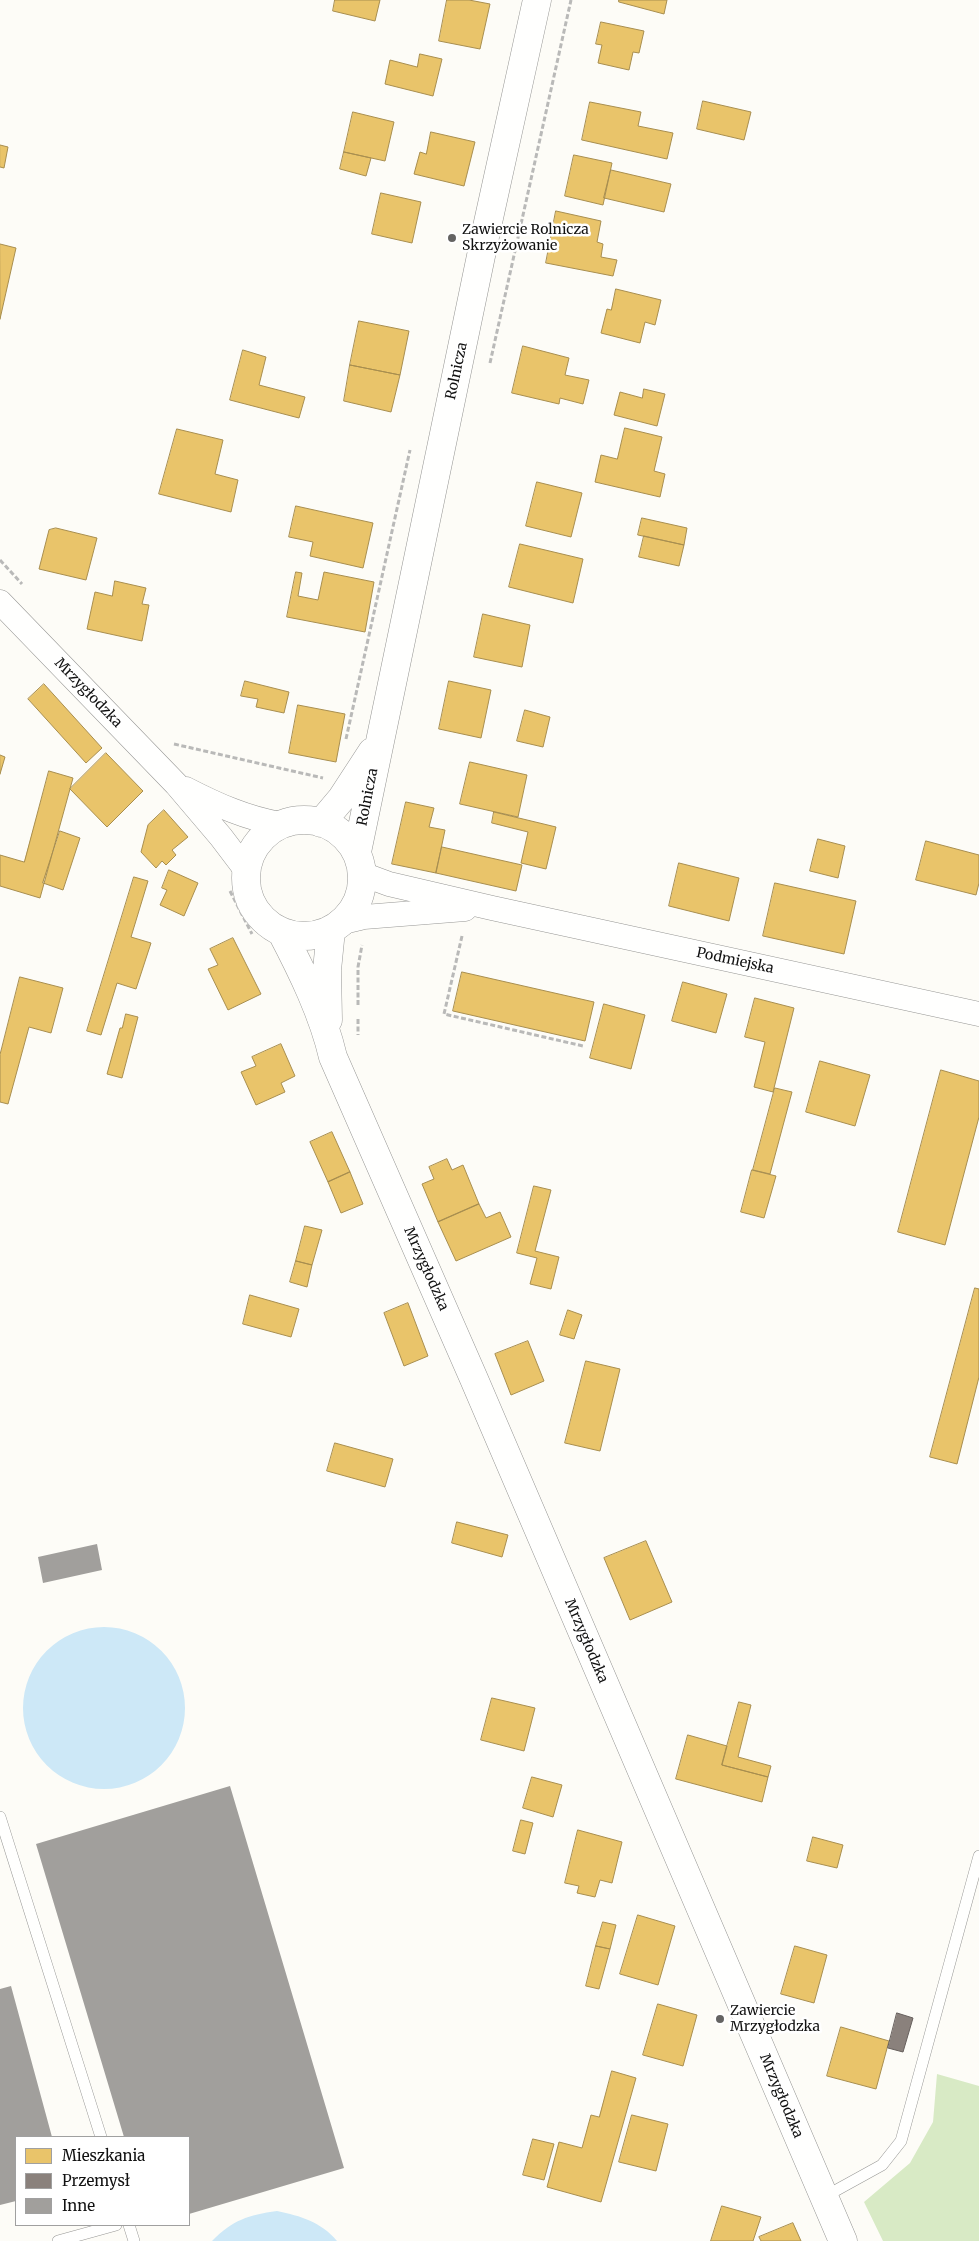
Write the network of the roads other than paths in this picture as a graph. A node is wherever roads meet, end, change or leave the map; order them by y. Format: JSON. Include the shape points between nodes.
{"nodes":[{"id":1,"x":537,"y":0,"type":"edge"},
{"id":2,"x":0,"y":602,"type":"edge"},
{"id":3,"x":378,"y":742,"type":"junction"},
{"id":4,"x":176,"y":784,"type":"junction"},
{"id":5,"x":321,"y":823,"type":"junction"},
{"id":6,"x":280,"y":824,"type":"junction"},
{"id":7,"x":359,"y":863,"type":"junction"},
{"id":8,"x":237,"y":878,"type":"junction"},
{"id":9,"x":492,"y":908,"type":"junction"},
{"id":10,"x":337,"y":926,"type":"junction"},
{"id":11,"x":281,"y":931,"type":"junction"},
{"id":12,"x":979,"y":1014,"type":"edge"},
{"id":13,"x":330,"y":1041,"type":"junction"},
{"id":14,"x":0,"y":1817,"type":"edge"},
{"id":15,"x":979,"y":1856,"type":"edge"},
{"id":16,"x":102,"y":2136,"type":"edge"},
{"id":17,"x":824,"y":2197,"type":"junction"},
{"id":18,"x":112,"y":2226,"type":"edge"},
{"id":19,"x":129,"y":2226,"type":"edge"},
{"id":20,"x":58,"y":2241,"type":"edge"},
{"id":21,"x":134,"y":2241,"type":"edge"},
{"id":22,"x":843,"y":2241,"type":"edge"}],
"edges":[{"from":1,"to":3,"type":"street","name":"Rolnicza"},
{"from":2,"to":4,"type":"street","name":"Mrzygłodzka"},
{"from":3,"to":5,"type":"street","name":"Rolnicza","via":[[342,798]]},
{"from":3,"to":7,"type":"street","name":"Rolnicza"},
{"from":4,"to":6,"type":"street","name":"Mrzygłodzka","via":[[231,811]]},
{"from":4,"to":8,"type":"street","name":"Mrzygłodzka","via":[[225,842]]},
{"from":5,"to":6,"type":"street","via":[[298,820]]},
{"from":5,"to":7,"type":"street","via":[[348,839]]},
{"from":6,"to":8,"type":"street","via":[[265,834]]},
{"from":7,"to":9,"type":"street","name":"Podmiejska","via":[[389,884]]},
{"from":7,"to":10,"type":"street","via":[[361,891],[355,908]]},
{"from":8,"to":11,"type":"street","via":[[254,909],[268,924]]},
{"from":9,"to":10,"type":"street","name":"Podmiejska","via":[[364,917]]},
{"from":9,"to":12,"type":"street","name":"Podmiejska"},
{"from":10,"to":11,"type":"street","via":[[306,937]]},
{"from":10,"to":13,"type":"street","name":"Mrzygłodzka","via":[[327,970]]},
{"from":11,"to":13,"type":"street","name":"Mrzygłodzka"},
{"from":13,"to":17,"type":"street","name":"Mrzygłodzka","via":[[334,1057]]},
{"from":14,"to":16,"type":"lane"},
{"from":15,"to":17,"type":"lane","via":[[901,2141],[882,2165]]},
{"from":17,"to":22,"type":"street","name":"Mrzygłodzka"},
{"from":18,"to":20,"type":"lane"},
{"from":19,"to":21,"type":"lane"}]}
